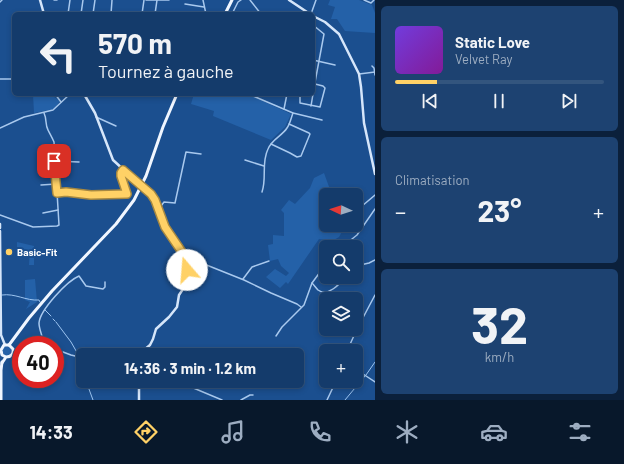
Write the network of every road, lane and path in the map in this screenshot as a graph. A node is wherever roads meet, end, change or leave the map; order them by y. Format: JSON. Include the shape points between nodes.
{"nodes":[{"id":1,"x":40,"y":0,"type":"edge"},
{"id":2,"x":54,"y":0,"type":"edge"},
{"id":3,"x":57,"y":0,"type":"edge"},
{"id":4,"x":70,"y":0,"type":"edge"},
{"id":5,"x":83,"y":0,"type":"edge"},
{"id":6,"x":95,"y":0,"type":"edge"},
{"id":7,"x":112,"y":0,"type":"edge"},
{"id":8,"x":145,"y":0,"type":"edge"},
{"id":9,"x":157,"y":0,"type":"edge"},
{"id":10,"x":169,"y":0,"type":"edge"},
{"id":11,"x":203,"y":0,"type":"edge"},
{"id":12,"x":232,"y":0,"type":"edge"},
{"id":13,"x":241,"y":0,"type":"edge"},
{"id":14,"x":250,"y":0,"type":"edge"},
{"id":15,"x":289,"y":0,"type":"edge"},
{"id":16,"x":316,"y":0,"type":"edge"},
{"id":17,"x":364,"y":0,"type":"edge"},
{"id":18,"x":374,"y":0,"type":"edge"},
{"id":19,"x":185,"y":4,"type":"dead end"},
{"id":20,"x":204,"y":7,"type":"junction"},
{"id":21,"x":303,"y":9,"type":"junction"},
{"id":22,"x":44,"y":12,"type":"edge"},
{"id":23,"x":68,"y":12,"type":"edge"},
{"id":24,"x":81,"y":12,"type":"edge"},
{"id":25,"x":94,"y":12,"type":"edge"},
{"id":26,"x":111,"y":12,"type":"edge"},
{"id":27,"x":142,"y":12,"type":"edge"},
{"id":28,"x":155,"y":12,"type":"edge"},
{"id":29,"x":205,"y":12,"type":"edge"},
{"id":30,"x":226,"y":12,"type":"edge"},
{"id":31,"x":233,"y":12,"type":"edge"},
{"id":32,"x":259,"y":12,"type":"edge"},
{"id":33,"x":302,"y":12,"type":"edge"},
{"id":34,"x":307,"y":12,"type":"edge"},
{"id":35,"x":312,"y":12,"type":"edge"},
{"id":36,"x":315,"y":17,"type":"edge"},
{"id":37,"x":315,"y":27,"type":"edge"},
{"id":38,"x":315,"y":60,"type":"edge"},
{"id":39,"x":319,"y":61,"type":"junction"},
{"id":40,"x":335,"y":65,"type":"dead end"},
{"id":41,"x":372,"y":66,"type":"dead end"},
{"id":42,"x":375,"y":72,"type":"edge"},
{"id":43,"x":358,"y":74,"type":"junction"},
{"id":44,"x":375,"y":75,"type":"edge"},
{"id":45,"x":0,"y":79,"type":"edge"},
{"id":46,"x":12,"y":79,"type":"edge"},
{"id":47,"x":315,"y":84,"type":"joint"},
{"id":48,"x":56,"y":96,"type":"edge"},
{"id":49,"x":68,"y":96,"type":"edge"},
{"id":50,"x":85,"y":96,"type":"edge"},
{"id":51,"x":176,"y":96,"type":"edge"},
{"id":52,"x":255,"y":96,"type":"edge"},
{"id":53,"x":287,"y":96,"type":"edge"},
{"id":54,"x":300,"y":96,"type":"edge"},
{"id":55,"x":312,"y":96,"type":"edge"},
{"id":56,"x":61,"y":102,"type":"junction"},
{"id":57,"x":310,"y":106,"type":"junction"},
{"id":58,"x":284,"y":109,"type":"junction"},
{"id":59,"x":44,"y":113,"type":"junction"},
{"id":60,"x":293,"y":113,"type":"junction"},
{"id":61,"x":96,"y":117,"type":"junction"},
{"id":62,"x":322,"y":120,"type":"dead end"},
{"id":63,"x":289,"y":124,"type":"junction"},
{"id":64,"x":116,"y":126,"type":"dead end"},
{"id":65,"x":1,"y":127,"type":"edge"},
{"id":66,"x":271,"y":144,"type":"junction"},
{"id":67,"x":201,"y":154,"type":"dead end"},
{"id":68,"x":245,"y":160,"type":"dead end"},
{"id":69,"x":54,"y":161,"type":"junction"},
{"id":70,"x":79,"y":162,"type":"dead end"},
{"id":71,"x":264,"y":166,"type":"junction"},
{"id":72,"x":123,"y":170,"type":"junction"},
{"id":73,"x":375,"y":174,"type":"edge"},
{"id":74,"x":41,"y":184,"type":"dead end"},
{"id":75,"x":56,"y":184,"type":"junction"},
{"id":76,"x":262,"y":192,"type":"dead end"},
{"id":77,"x":57,"y":193,"type":"junction"},
{"id":78,"x":375,"y":195,"type":"edge"},
{"id":79,"x":363,"y":205,"type":"edge"},
{"id":80,"x":158,"y":208,"type":"junction"},
{"id":81,"x":375,"y":209,"type":"edge"},
{"id":82,"x":58,"y":210,"type":"junction"},
{"id":83,"x":43,"y":213,"type":"dead end"},
{"id":84,"x":158,"y":214,"type":"dead end"},
{"id":85,"x":0,"y":216,"type":"edge"},
{"id":86,"x":0,"y":224,"type":"edge"},
{"id":87,"x":0,"y":229,"type":"edge"},
{"id":88,"x":352,"y":240,"type":"edge"},
{"id":89,"x":184,"y":255,"type":"junction"},
{"id":90,"x":375,"y":260,"type":"edge"},
{"id":91,"x":269,"y":261,"type":"dead end"},
{"id":92,"x":363,"y":264,"type":"edge"},
{"id":93,"x":319,"y":274,"type":"edge"},
{"id":94,"x":243,"y":279,"type":"junction"},
{"id":95,"x":105,"y":282,"type":"dead end"},
{"id":96,"x":312,"y":283,"type":"junction"},
{"id":97,"x":339,"y":284,"type":"edge"},
{"id":98,"x":375,"y":295,"type":"edge"},
{"id":99,"x":301,"y":308,"type":"junction"},
{"id":100,"x":0,"y":317,"type":"edge"},
{"id":101,"x":43,"y":336,"type":"edge"},
{"id":102,"x":276,"y":336,"type":"dead end"},
{"id":103,"x":350,"y":344,"type":"edge"},
{"id":104,"x":8,"y":346,"type":"junction"},
{"id":105,"x":12,"y":348,"type":"edge"},
{"id":106,"x":146,"y":348,"type":"edge"},
{"id":107,"x":12,"y":352,"type":"edge"},
{"id":108,"x":64,"y":352,"type":"edge"},
{"id":109,"x":12,"y":354,"type":"edge"},
{"id":110,"x":2,"y":355,"type":"edge"},
{"id":111,"x":76,"y":356,"type":"edge"},
{"id":112,"x":363,"y":374,"type":"edge"},
{"id":113,"x":375,"y":382,"type":"edge"},
{"id":114,"x":139,"y":388,"type":"edge"},
{"id":115,"x":193,"y":388,"type":"edge"},
{"id":116,"x":333,"y":388,"type":"edge"},
{"id":117,"x":253,"y":395,"type":"dead end"},
{"id":118,"x":1,"y":400,"type":"edge"},
{"id":119,"x":139,"y":400,"type":"edge"},
{"id":120,"x":222,"y":400,"type":"edge"},
{"id":121,"x":241,"y":400,"type":"edge"},
{"id":122,"x":327,"y":400,"type":"edge"}],
"edges":[{"from":1,"to":22,"type":"main road"},
{"from":2,"to":3,"type":"street"},
{"from":4,"to":23,"type":"street"},
{"from":5,"to":24,"type":"street"},
{"from":6,"to":25,"type":"street"},
{"from":7,"to":26,"type":"street"},
{"from":8,"to":9,"type":"street"},
{"from":8,"to":27,"type":"street"},
{"from":9,"to":10,"type":"street"},
{"from":9,"to":28,"type":"street"},
{"from":11,"to":20,"type":"street"},
{"from":12,"to":30,"type":"main road"},
{"from":13,"to":31,"type":"street"},
{"from":14,"to":32,"type":"street"},
{"from":15,"to":21,"type":"main road"},
{"from":16,"to":35,"type":"street"},
{"from":17,"to":18,"type":"street","via":[[371,3]]},
{"from":19,"to":20,"type":"street"},
{"from":20,"to":29,"type":"street"},
{"from":21,"to":33,"type":"street"},
{"from":21,"to":34,"type":"main road"},
{"from":36,"to":43,"type":"main road","via":[[339,34]]},
{"from":37,"to":39,"type":"street","via":[[324,34]]},
{"from":38,"to":39,"type":"street"},
{"from":39,"to":40,"type":"street"},
{"from":39,"to":47,"type":"street"},
{"from":41,"to":42,"type":"street"},
{"from":42,"to":43,"type":"street"},
{"from":42,"to":44,"type":"street"},
{"from":43,"to":73,"type":"main road","via":[[364,123]]},
{"from":45,"to":46,"type":"street"},
{"from":47,"to":57,"type":"street","via":[[324,86],[325,89],[321,107]]},
{"from":48,"to":56,"type":"street"},
{"from":49,"to":56,"type":"street"},
{"from":50,"to":61,"type":"main road"},
{"from":51,"to":104,"type":"main road","via":[[162,127],[146,176],[134,200],[116,224],[52,291]]},
{"from":52,"to":58,"type":"street"},
{"from":53,"to":58,"type":"street"},
{"from":54,"to":57,"type":"street","via":[[299,102]]},
{"from":55,"to":57,"type":"street"},
{"from":56,"to":59,"type":"street","via":[[53,110]]},
{"from":58,"to":60,"type":"street"},
{"from":59,"to":65,"type":"street","via":[[24,117]]},
{"from":59,"to":69,"type":"street","via":[[47,129],[54,142]]},
{"from":60,"to":62,"type":"street"},
{"from":60,"to":63,"type":"street"},
{"from":61,"to":64,"type":"street"},
{"from":61,"to":72,"type":"main road","via":[[112,158]]},
{"from":63,"to":66,"type":"street"},
{"from":63,"to":66,"type":"street","via":[[310,134],[301,156],[297,157]]},
{"from":66,"to":71,"type":"street"},
{"from":67,"to":80,"type":"street","via":[[186,152],[175,203],[165,201]]},
{"from":68,"to":71,"type":"street"},
{"from":69,"to":70,"type":"street"},
{"from":69,"to":75,"type":"street"},
{"from":71,"to":76,"type":"street"},
{"from":72,"to":77,"type":"street","via":[[121,176],[127,194]]},
{"from":72,"to":80,"type":"main road","bridge":true,"via":[[153,196]]},
{"from":74,"to":75,"type":"street"},
{"from":75,"to":77,"type":"street"},
{"from":77,"to":82,"type":"street"},
{"from":78,"to":79,"type":"street"},
{"from":80,"to":84,"type":"street","via":[[155,209]]},
{"from":80,"to":89,"type":"main road","via":[[165,227]]},
{"from":81,"to":88,"type":"street"},
{"from":82,"to":83,"type":"street"},
{"from":82,"to":85,"type":"street","via":[[57,226],[33,227]]},
{"from":86,"to":87,"type":"main road"},
{"from":87,"to":104,"type":"main road","via":[[1,335]]},
{"from":89,"to":94,"type":"street"},
{"from":89,"to":106,"type":"main road","via":[[188,279],[179,295],[177,307],[156,329]]},
{"from":90,"to":92,"type":"street"},
{"from":91,"to":94,"type":"street","via":[[252,267]]},
{"from":93,"to":96,"type":"street"},
{"from":94,"to":99,"type":"street"},
{"from":95,"to":101,"type":"street","via":[[103,289],[86,286],[79,276],[68,283],[43,312],[39,323]]},
{"from":96,"to":97,"type":"street","via":[[322,292],[332,290]]},
{"from":96,"to":99,"type":"street","via":[[307,300]]},
{"from":98,"to":103,"type":"street"},
{"from":99,"to":102,"type":"street"},
{"from":100,"to":104,"type":"main road","via":[[0,335]]},
{"from":104,"to":105,"type":"street"},
{"from":104,"to":107,"type":"main road"},
{"from":104,"to":110,"type":"main road"},
{"from":108,"to":111,"type":"street"},
{"from":109,"to":110,"type":"main road"},
{"from":110,"to":118,"type":"main road"},
{"from":112,"to":113,"type":"street"},
{"from":114,"to":119,"type":"main road"},
{"from":115,"to":120,"type":"street"},
{"from":116,"to":122,"type":"street"},
{"from":117,"to":121,"type":"street"}]}
